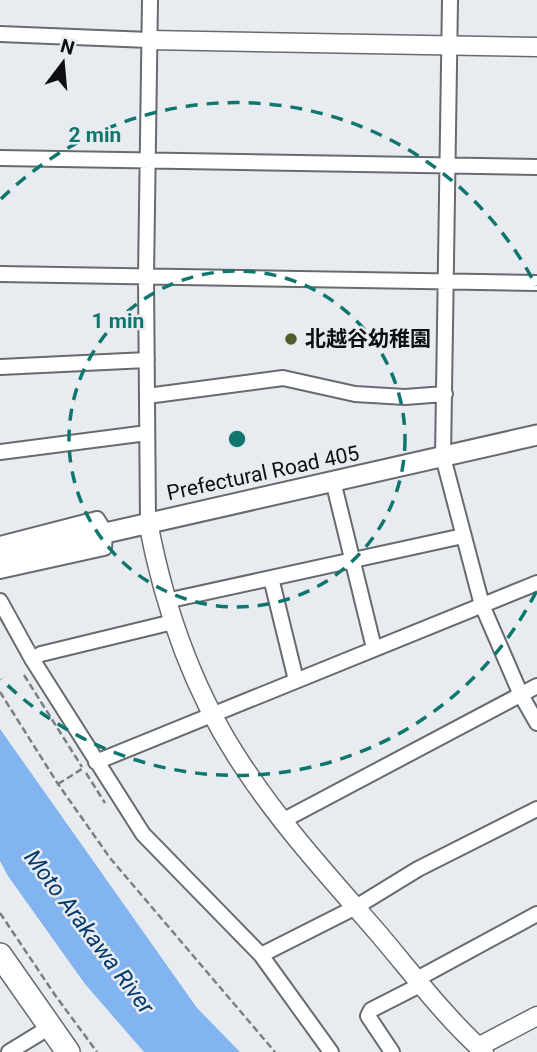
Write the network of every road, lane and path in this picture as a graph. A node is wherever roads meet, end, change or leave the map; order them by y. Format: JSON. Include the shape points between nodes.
{"nodes":[{"id":1,"x":150,"y":0,"type":"edge"},
{"id":2,"x":450,"y":0,"type":"edge"},
{"id":3,"x":0,"y":34,"type":"edge"},
{"id":4,"x":149,"y":40,"type":"junction"},
{"id":5,"x":449,"y":45,"type":"junction"},
{"id":6,"x":537,"y":47,"type":"edge"},
{"id":7,"x":0,"y":158,"type":"edge"},
{"id":8,"x":147,"y":160,"type":"junction"},
{"id":9,"x":447,"y":166,"type":"junction"},
{"id":10,"x":537,"y":167,"type":"edge"},
{"id":11,"x":0,"y":274,"type":"edge"},
{"id":12,"x":146,"y":277,"type":"junction"},
{"id":13,"x":445,"y":282,"type":"junction"},
{"id":14,"x":537,"y":283,"type":"edge"},
{"id":15,"x":147,"y":360,"type":"junction"},
{"id":16,"x":0,"y":367,"type":"edge"},
{"id":17,"x":445,"y":394,"type":"junction"},
{"id":18,"x":147,"y":396,"type":"junction"},
{"id":19,"x":147,"y":433,"type":"junction"},
{"id":20,"x":537,"y":435,"type":"edge"},
{"id":21,"x":0,"y":452,"type":"edge"},
{"id":22,"x":443,"y":457,"type":"junction"},
{"id":23,"x":333,"y":481,"type":"junction"},
{"id":24,"x":148,"y":522,"type":"junction"},
{"id":25,"x":105,"y":532,"type":"junction"},
{"id":26,"x":463,"y":536,"type":"junction"},
{"id":27,"x":0,"y":544,"type":"edge"},
{"id":28,"x":0,"y":557,"type":"edge"},
{"id":29,"x":353,"y":560,"type":"junction"},
{"id":30,"x":0,"y":571,"type":"edge"},
{"id":31,"x":271,"y":578,"type":"junction"},
{"id":32,"x":537,"y":583,"type":"edge"},
{"id":33,"x":0,"y":601,"type":"edge"},
{"id":34,"x":166,"y":601,"type":"junction"},
{"id":35,"x":482,"y":605,"type":"junction"},
{"id":36,"x":173,"y":622,"type":"junction"},
{"id":37,"x":374,"y":648,"type":"junction"},
{"id":38,"x":32,"y":659,"type":"junction"},
{"id":39,"x":296,"y":680,"type":"junction"},
{"id":40,"x":537,"y":686,"type":"edge"},
{"id":41,"x":0,"y":692,"type":"edge"},
{"id":42,"x":521,"y":695,"type":"junction"},
{"id":43,"x":212,"y":715,"type":"junction"},
{"id":44,"x":537,"y":723,"type":"edge"},
{"id":45,"x":90,"y":765,"type":"junction"},
{"id":46,"x":58,"y":784,"type":"junction"},
{"id":47,"x":537,"y":808,"type":"edge"},
{"id":48,"x":284,"y":820,"type":"junction"},
{"id":49,"x":356,"y":908,"type":"junction"},
{"id":50,"x":0,"y":913,"type":"edge"},
{"id":51,"x":537,"y":914,"type":"edge"},
{"id":52,"x":0,"y":955,"type":"edge"},
{"id":53,"x":261,"y":956,"type":"junction"},
{"id":54,"x":419,"y":981,"type":"junction"},
{"id":55,"x":537,"y":1016,"type":"edge"},
{"id":56,"x":50,"y":1027,"type":"junction"},
{"id":57,"x":476,"y":1050,"type":"edge"},
{"id":58,"x":9,"y":1052,"type":"edge"},
{"id":59,"x":68,"y":1052,"type":"edge"},
{"id":60,"x":97,"y":1052,"type":"edge"},
{"id":61,"x":275,"y":1052,"type":"edge"},
{"id":62,"x":331,"y":1052,"type":"edge"},
{"id":63,"x":392,"y":1052,"type":"edge"}],
"edges":[{"from":1,"to":4,"type":"street"},
{"from":2,"to":5,"type":"street"},
{"from":3,"to":4,"type":"street"},
{"from":4,"to":5,"type":"street"},
{"from":4,"to":8,"type":"street"},
{"from":5,"to":6,"type":"street"},
{"from":5,"to":9,"type":"street"},
{"from":7,"to":8,"type":"street"},
{"from":8,"to":9,"type":"street"},
{"from":8,"to":12,"type":"street"},
{"from":9,"to":10,"type":"street"},
{"from":9,"to":13,"type":"street"},
{"from":11,"to":12,"type":"street"},
{"from":12,"to":13,"type":"street"},
{"from":12,"to":15,"type":"street"},
{"from":13,"to":14,"type":"street"},
{"from":13,"to":17,"type":"street"},
{"from":15,"to":16,"type":"street"},
{"from":15,"to":18,"type":"street"},
{"from":17,"to":18,"type":"street","via":[[355,394],[283,378]]},
{"from":17,"to":22,"type":"street"},
{"from":18,"to":19,"type":"street"},
{"from":19,"to":21,"type":"street"},
{"from":19,"to":24,"type":"street"},
{"from":20,"to":22,"type":"main road","name":"Prefectural Road 405"},
{"from":22,"to":23,"type":"main road","name":"Prefectural Road 405"},
{"from":22,"to":26,"type":"street"},
{"from":23,"to":24,"type":"main road","name":"Prefectural Road 405"},
{"from":23,"to":29,"type":"street"},
{"from":24,"to":25,"type":"main road","name":"Prefectural Road 405"},
{"from":24,"to":34,"type":"street"},
{"from":25,"to":27,"type":"street","via":[[97,519]]},
{"from":25,"to":28,"type":"main road","name":"Prefectural Road 405"},
{"from":25,"to":30,"type":"street","via":[[104,548]]},
{"from":26,"to":29,"type":"street"},
{"from":26,"to":35,"type":"street"},
{"from":29,"to":31,"type":"street"},
{"from":29,"to":37,"type":"street"},
{"from":31,"to":34,"type":"street"},
{"from":31,"to":39,"type":"street"},
{"from":32,"to":35,"type":"street"},
{"from":33,"to":38,"type":"street"},
{"from":34,"to":36,"type":"street"},
{"from":35,"to":37,"type":"street"},
{"from":35,"to":42,"type":"street"},
{"from":36,"to":38,"type":"street"},
{"from":36,"to":43,"type":"street"},
{"from":37,"to":39,"type":"street"},
{"from":38,"to":45,"type":"street"},
{"from":39,"to":43,"type":"street"},
{"from":40,"to":42,"type":"street"},
{"from":41,"to":46,"type":"path"},
{"from":42,"to":44,"type":"street"},
{"from":42,"to":48,"type":"street"},
{"from":43,"to":45,"type":"street"},
{"from":43,"to":48,"type":"street","via":[[247,773]]},
{"from":45,"to":46,"type":"path"},
{"from":45,"to":53,"type":"street","via":[[143,834]]},
{"from":46,"to":61,"type":"path","via":[[110,858]]},
{"from":47,"to":49,"type":"street","via":[[418,869]]},
{"from":48,"to":49,"type":"street"},
{"from":49,"to":53,"type":"street"},
{"from":49,"to":54,"type":"street"},
{"from":50,"to":60,"type":"path"},
{"from":51,"to":54,"type":"street"},
{"from":52,"to":56,"type":"main road"},
{"from":53,"to":62,"type":"street"},
{"from":54,"to":57,"type":"street"},
{"from":54,"to":63,"type":"street","via":[[368,1016]]},
{"from":55,"to":57,"type":"street"},
{"from":56,"to":58,"type":"street"},
{"from":56,"to":59,"type":"main road"}]}
